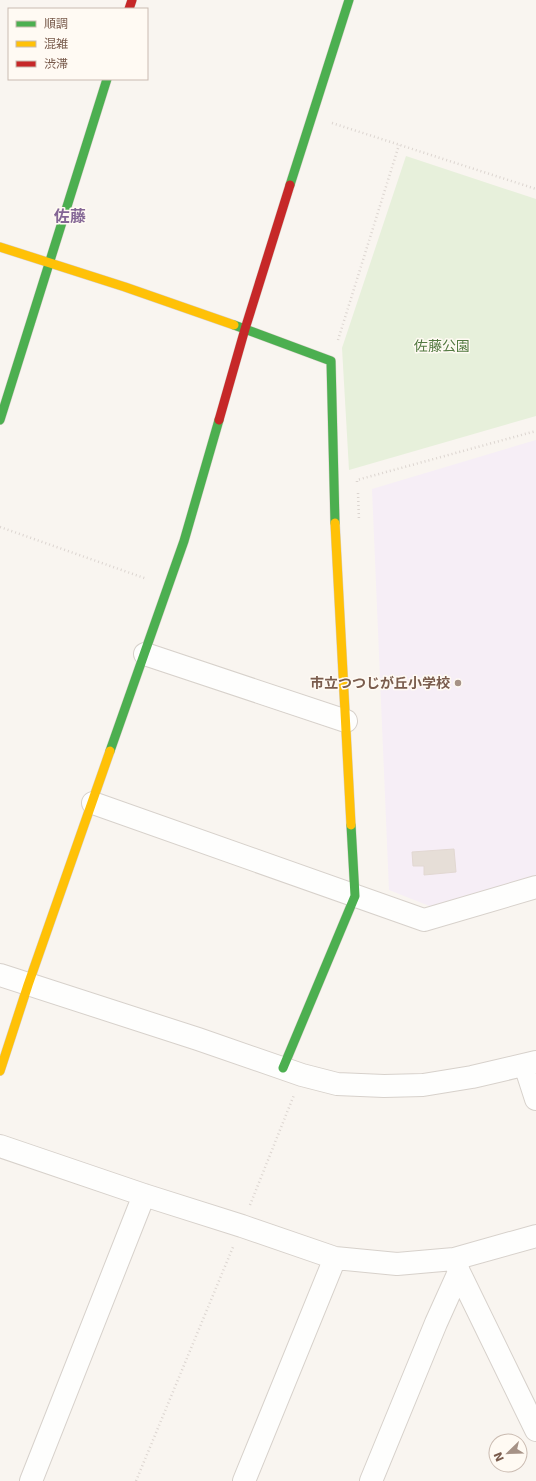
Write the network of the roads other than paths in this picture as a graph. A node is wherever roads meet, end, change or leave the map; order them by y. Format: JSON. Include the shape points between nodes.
{"nodes":[{"id":1,"x":349,"y":0,"type":"edge"},
{"id":2,"x":107,"y":80,"type":"edge"},
{"id":3,"x":0,"y":247,"type":"edge"},
{"id":4,"x":50,"y":262,"type":"junction"},
{"id":5,"x":245,"y":329,"type":"junction"},
{"id":6,"x":0,"y":420,"type":"edge"},
{"id":7,"x":145,"y":654,"type":"junction"},
{"id":8,"x":346,"y":720,"type":"junction"},
{"id":9,"x":93,"y":803,"type":"junction"},
{"id":10,"x":536,"y":887,"type":"edge"},
{"id":11,"x":355,"y":896,"type":"junction"},
{"id":12,"x":0,"y":975,"type":"edge"},
{"id":13,"x":28,"y":985,"type":"junction"},
{"id":14,"x":531,"y":1064,"type":"edge"},
{"id":15,"x":0,"y":1071,"type":"edge"},
{"id":16,"x":293,"y":1071,"type":"junction"},
{"id":17,"x":536,"y":1099,"type":"edge"},
{"id":18,"x":0,"y":1146,"type":"edge"},
{"id":19,"x":144,"y":1195,"type":"junction"},
{"id":20,"x":536,"y":1236,"type":"edge"},
{"id":21,"x":335,"y":1258,"type":"junction"},
{"id":22,"x":456,"y":1265,"type":"junction"},
{"id":23,"x":536,"y":1430,"type":"edge"},
{"id":24,"x":34,"y":1480,"type":"edge"},
{"id":25,"x":244,"y":1481,"type":"edge"},
{"id":26,"x":371,"y":1481,"type":"edge"}],
"edges":[{"from":1,"to":5,"type":"street"},
{"from":2,"to":4,"type":"street"},
{"from":3,"to":4,"type":"street"},
{"from":4,"to":5,"type":"street"},
{"from":4,"to":6,"type":"street"},
{"from":5,"to":7,"type":"street","via":[[184,541]]},
{"from":5,"to":8,"type":"street","via":[[331,361],[334,505]]},
{"from":7,"to":8,"type":"street"},
{"from":7,"to":9,"type":"street"},
{"from":8,"to":11,"type":"street"},
{"from":9,"to":11,"type":"street"},
{"from":9,"to":13,"type":"street"},
{"from":10,"to":11,"type":"street","via":[[424,920]]},
{"from":11,"to":16,"type":"street"},
{"from":12,"to":13,"type":"street"},
{"from":13,"to":15,"type":"street"},
{"from":13,"to":16,"type":"street"},
{"from":14,"to":16,"type":"street","via":[[423,1085],[337,1084]]},
{"from":14,"to":17,"type":"street"},
{"from":18,"to":19,"type":"street"},
{"from":19,"to":21,"type":"street"},
{"from":19,"to":24,"type":"street"},
{"from":20,"to":22,"type":"street"},
{"from":21,"to":22,"type":"street","via":[[397,1264]]},
{"from":21,"to":25,"type":"street"},
{"from":22,"to":23,"type":"street"},
{"from":22,"to":26,"type":"street","via":[[436,1322]]}]}
